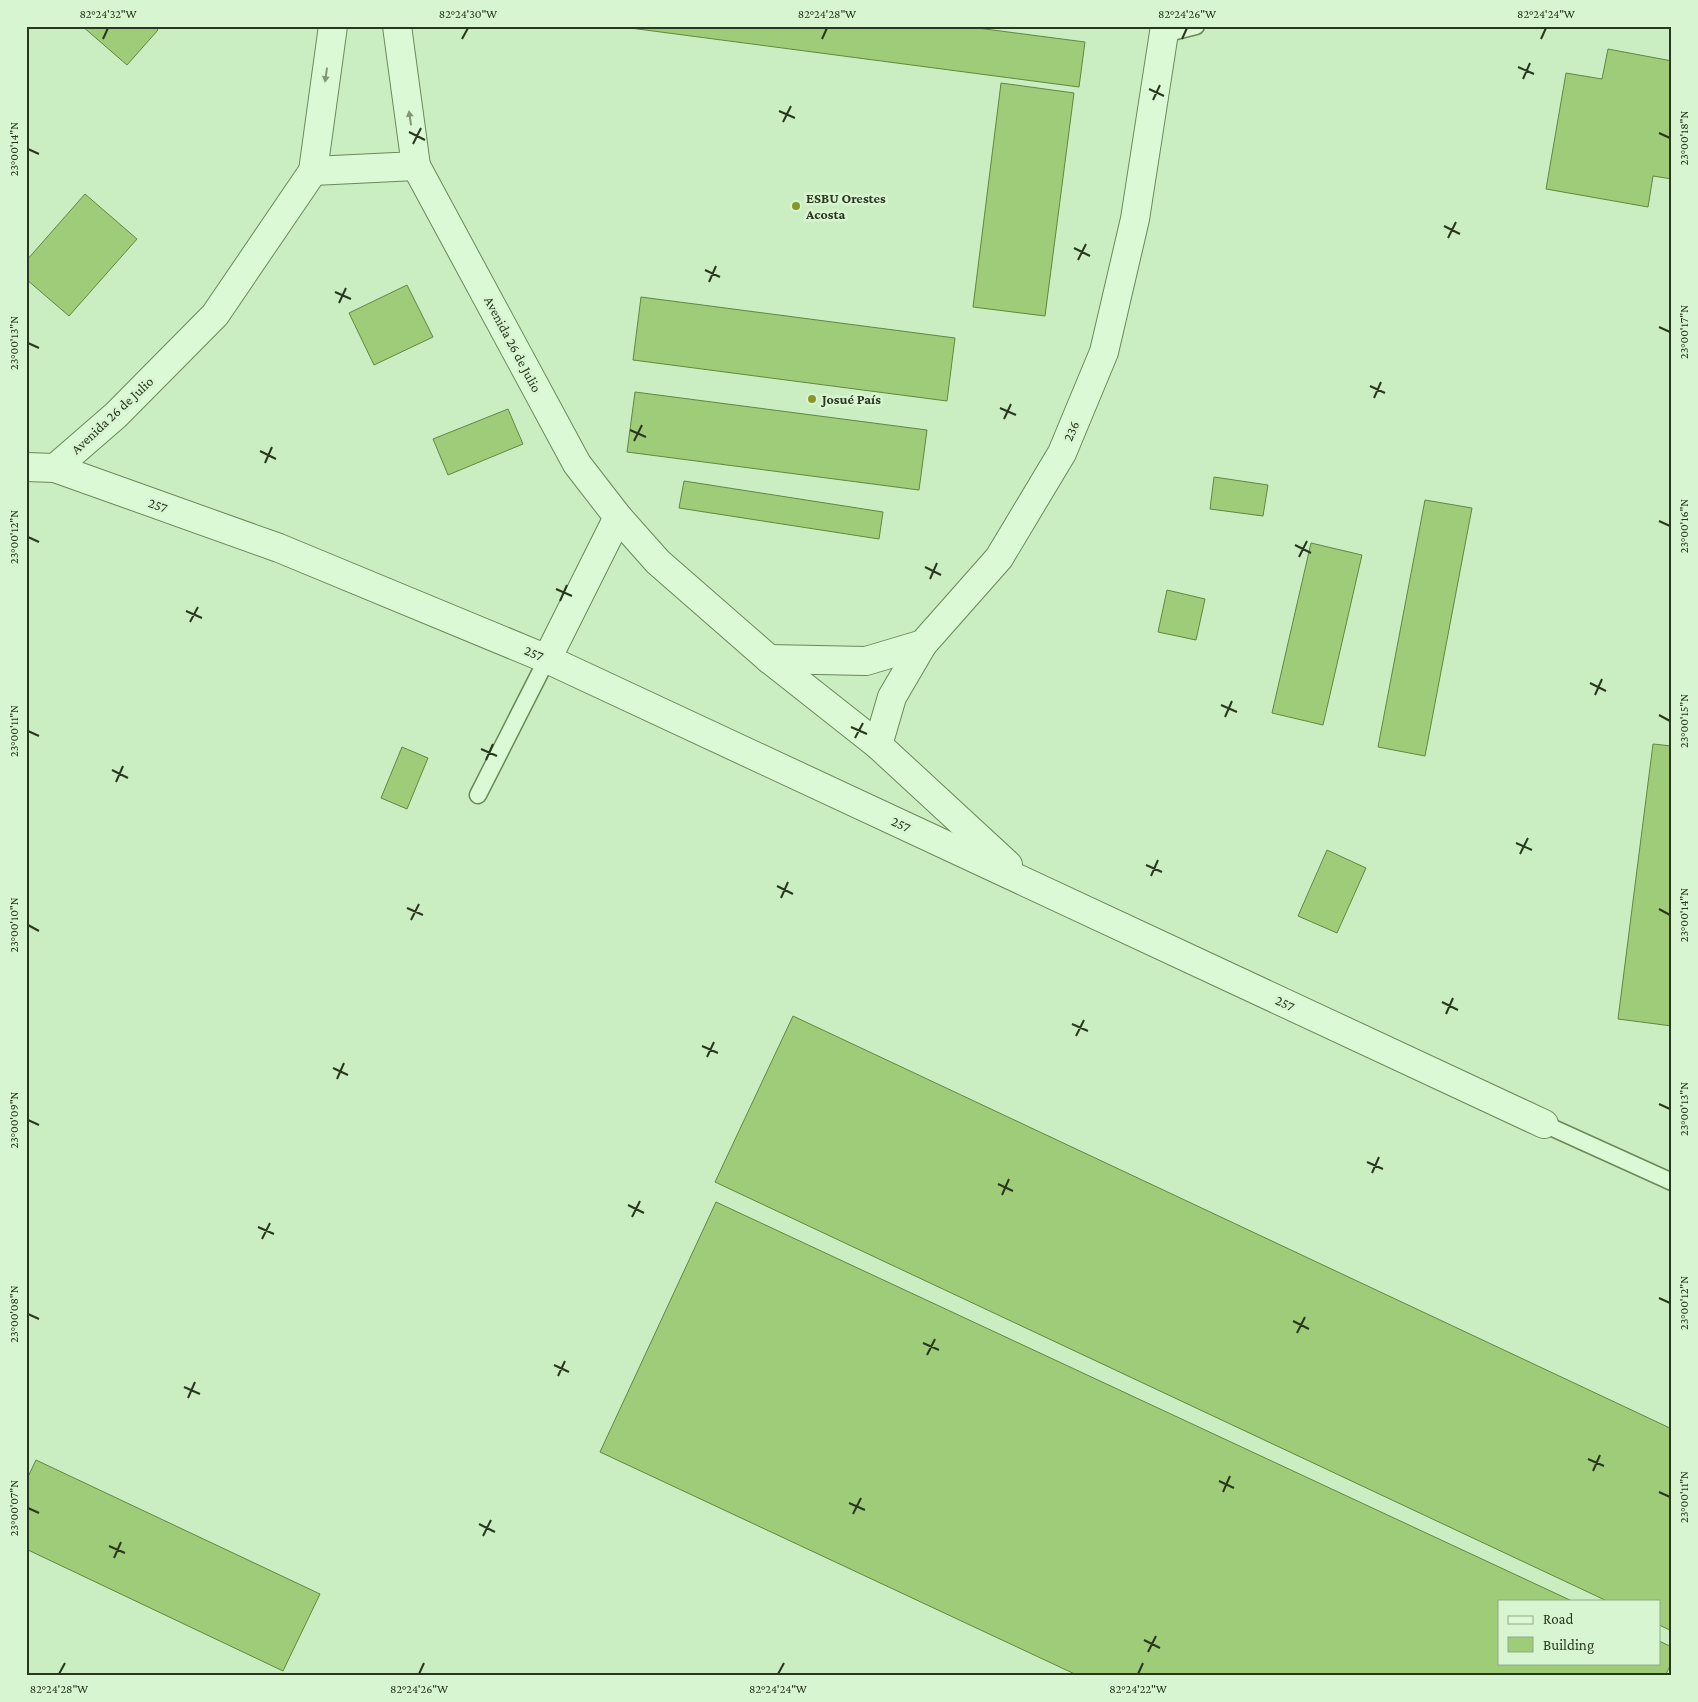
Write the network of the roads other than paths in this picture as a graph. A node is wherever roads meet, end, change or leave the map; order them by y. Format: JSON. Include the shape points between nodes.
{"nodes":[{"id":1,"x":333,"y":26,"type":"edge"},
{"id":2,"x":397,"y":26,"type":"edge"},
{"id":3,"x":1196,"y":26,"type":"edge"},
{"id":4,"x":1164,"y":30,"type":"edge"},
{"id":5,"x":416,"y":166,"type":"junction"},
{"id":6,"x":313,"y":171,"type":"junction"},
{"id":7,"x":26,"y":467,"type":"edge"},
{"id":8,"x":55,"y":468,"type":"junction"},
{"id":9,"x":618,"y":517,"type":"junction"},
{"id":10,"x":923,"y":644,"type":"junction"},
{"id":11,"x":547,"y":658,"type":"junction"},
{"id":12,"x":769,"y":659,"type":"junction"},
{"id":13,"x":878,"y":745,"type":"junction"},
{"id":14,"x":478,"y":795,"type":"dead end"},
{"id":15,"x":1026,"y":883,"type":"junction"},
{"id":16,"x":1544,"y":1124,"type":"joint"},
{"id":17,"x":1672,"y":1182,"type":"edge"}],
"edges":[{"from":1,"to":6,"type":"street","name":"Avenida 26 de Julio","one_way":true},
{"from":5,"to":2,"type":"street","name":"Avenida 26 de Julio","one_way":true},
{"from":3,"to":4,"type":"lane"},
{"from":4,"to":10,"type":"street","name":"236","via":[[1135,219],[1104,352],[1062,452],[999,558]]},
{"from":5,"to":6,"type":"street"},
{"from":5,"to":9,"type":"street","name":"Avenida 26 de Julio","via":[[578,464]]},
{"from":6,"to":8,"type":"street","name":"Avenida 26 de Julio","via":[[215,315],[116,415]]},
{"from":7,"to":8,"type":"street","name":"257"},
{"from":8,"to":11,"type":"street","name":"257","via":[[279,548]]},
{"from":9,"to":11,"type":"street"},
{"from":9,"to":12,"type":"street","name":"Avenida 26 de Julio","via":[[658,562]]},
{"from":10,"to":12,"type":"street","via":[[866,661]]},
{"from":10,"to":13,"type":"street","name":"236","via":[[892,697]]},
{"from":11,"to":14,"type":"lane"},
{"from":11,"to":15,"type":"street","name":"257"},
{"from":12,"to":13,"type":"street","name":"257"},
{"from":13,"to":15,"type":"street","name":"257"},
{"from":15,"to":16,"type":"street","name":"257"},
{"from":16,"to":17,"type":"lane"}]}
